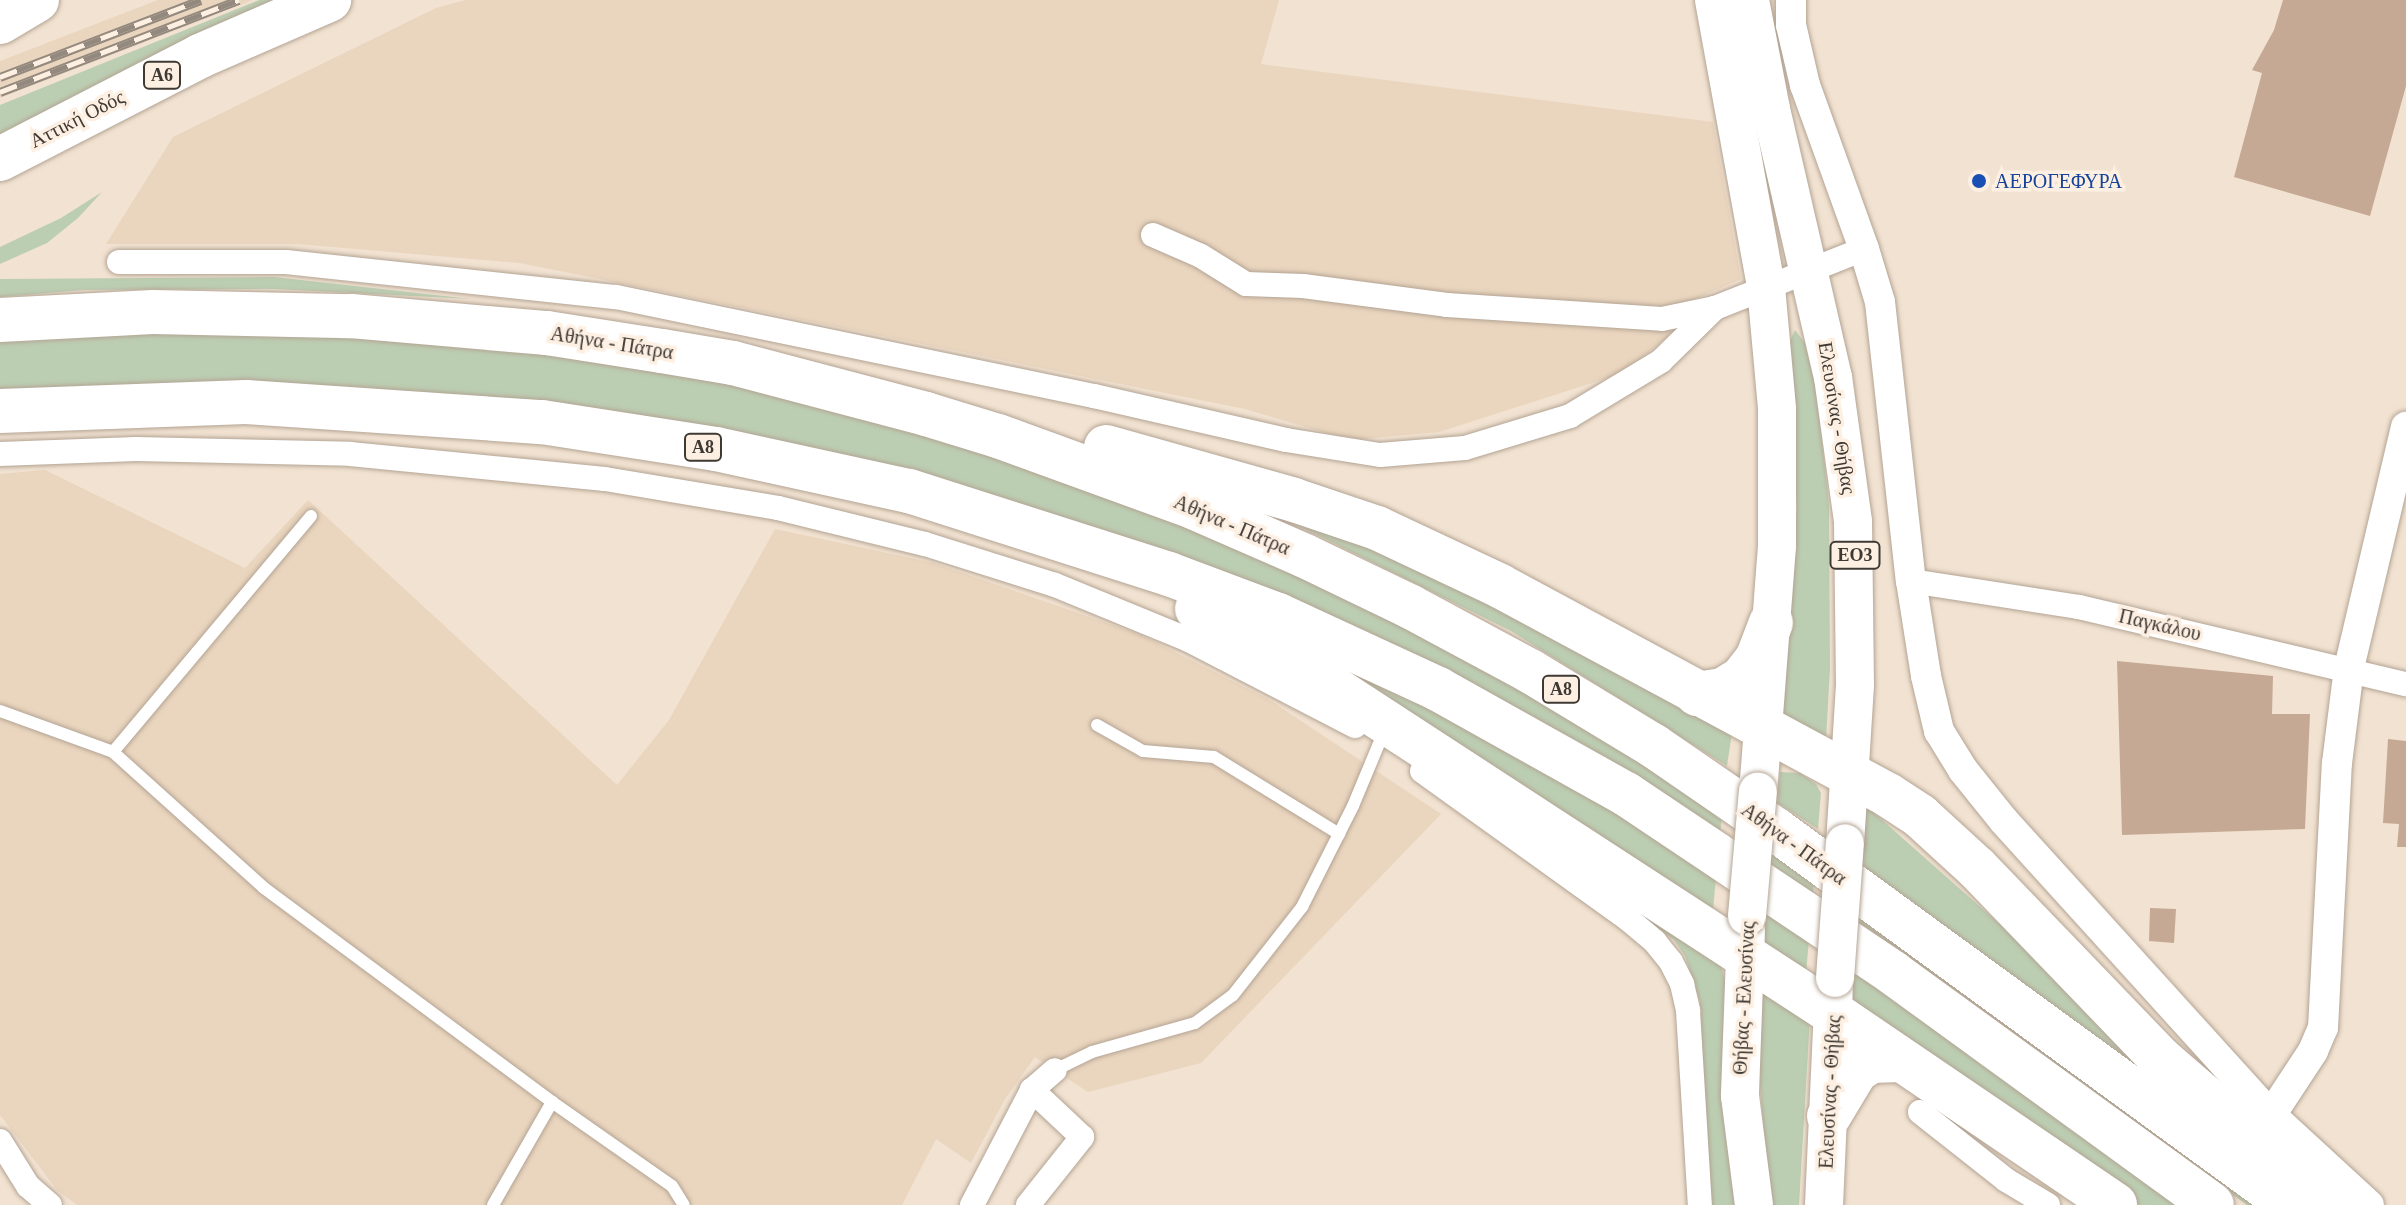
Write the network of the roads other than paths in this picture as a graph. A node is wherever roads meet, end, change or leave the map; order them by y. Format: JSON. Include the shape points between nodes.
{"nodes":[{"id":1,"x":37,"y":0,"type":"edge"},
{"id":2,"x":329,"y":0,"type":"edge"},
{"id":3,"x":1714,"y":0,"type":"edge"},
{"id":4,"x":1750,"y":0,"type":"edge"},
{"id":5,"x":1791,"y":0,"type":"edge"},
{"id":6,"x":0,"y":22,"type":"edge"},
{"id":7,"x":0,"y":159,"type":"edge"},
{"id":8,"x":1153,"y":235,"type":"dead end"},
{"id":9,"x":1864,"y":249,"type":"junction"},
{"id":10,"x":119,"y":262,"type":"dead end"},
{"id":11,"x":1809,"y":271,"type":"junction"},
{"id":12,"x":1766,"y":287,"type":"junction"},
{"id":13,"x":1715,"y":308,"type":"junction"},
{"id":14,"x":0,"y":320,"type":"edge"},
{"id":15,"x":733,"y":363,"type":"junction"},
{"id":16,"x":0,"y":411,"type":"edge"},
{"id":17,"x":2406,"y":427,"type":"edge"},
{"id":18,"x":0,"y":454,"type":"edge"},
{"id":19,"x":311,"y":516,"type":"dead end"},
{"id":20,"x":1053,"y":534,"type":"junction"},
{"id":21,"x":1911,"y":581,"type":"junction"},
{"id":22,"x":1771,"y":623,"type":"junction"},
{"id":23,"x":2349,"y":668,"type":"junction"},
{"id":24,"x":2406,"y":684,"type":"edge"},
{"id":25,"x":1697,"y":694,"type":"junction"},
{"id":26,"x":0,"y":711,"type":"edge"},
{"id":27,"x":1097,"y":725,"type":"dead end"},
{"id":28,"x":1763,"y":728,"type":"junction"},
{"id":29,"x":1380,"y":741,"type":"junction"},
{"id":30,"x":113,"y":752,"type":"junction"},
{"id":31,"x":1848,"y":771,"type":"junction"},
{"id":32,"x":1339,"y":834,"type":"junction"},
{"id":33,"x":1746,"y":937,"type":"junction"},
{"id":34,"x":1834,"y":996,"type":"junction"},
{"id":35,"x":1901,"y":1060,"type":"junction"},
{"id":36,"x":1055,"y":1070,"type":"joint"},
{"id":37,"x":1032,"y":1090,"type":"junction"},
{"id":38,"x":552,"y":1102,"type":"junction"},
{"id":39,"x":1920,"y":1112,"type":"dead end"},
{"id":40,"x":2271,"y":1115,"type":"junction"},
{"id":41,"x":1829,"y":1116,"type":"junction"},
{"id":42,"x":0,"y":1141,"type":"edge"},
{"id":43,"x":50,"y":1205,"type":"edge"},
{"id":44,"x":493,"y":1205,"type":"edge"},
{"id":45,"x":684,"y":1205,"type":"edge"},
{"id":46,"x":972,"y":1205,"type":"edge"},
{"id":47,"x":1028,"y":1205,"type":"edge"},
{"id":48,"x":1700,"y":1205,"type":"edge"},
{"id":49,"x":1754,"y":1205,"type":"edge"},
{"id":50,"x":1824,"y":1205,"type":"edge"},
{"id":51,"x":2048,"y":1205,"type":"edge"},
{"id":52,"x":2115,"y":1205,"type":"edge"},
{"id":53,"x":2212,"y":1205,"type":"edge"},
{"id":54,"x":2290,"y":1205,"type":"edge"},
{"id":55,"x":2330,"y":1205,"type":"edge"},
{"id":56,"x":2369,"y":1205,"type":"edge"}],
"edges":[{"from":1,"to":6,"type":"highway"},
{"from":2,"to":7,"type":"highway","name":"Αττική Οδός","number":"Α6","via":[[200,56]]},
{"from":3,"to":12,"type":"main road"},
{"from":4,"to":11,"type":"main road","name":"Ελευσίνας - Θήβας","number":"ΕΟ3"},
{"from":5,"to":9,"type":"street","via":[[1791,25],[1805,85]]},
{"from":8,"to":13,"type":"street","via":[[1246,284],[1447,305],[1662,319]]},
{"from":9,"to":11,"type":"street"},
{"from":9,"to":21,"type":"street","via":[[1880,302]]},
{"from":10,"to":13,"type":"street","via":[[286,262],[616,297],[1286,440],[1380,455],[1465,448],[1570,416],[1661,361]]},
{"from":11,"to":12,"type":"street"},
{"from":11,"to":31,"type":"main road","name":"Ελευσίνας - Θήβας","number":"ΕΟ3","via":[[1833,377],[1853,522],[1855,685]]},
{"from":12,"to":13,"type":"street"},
{"from":12,"to":22,"type":"main road","via":[[1779,483]]},
{"from":14,"to":15,"type":"highway","name":"Αθήνα - Πάτρα","number":"Α8","via":[[214,312],[365,317],[547,333]]},
{"from":15,"to":25,"type":"highway","via":[[929,399],[1377,528],[1500,586]]},
{"from":15,"to":54,"type":"highway","name":"Αθήνα - Πάτρα","number":"Α8","via":[[926,414],[1080,464],[1253,532],[1464,635],[1700,777]]},
{"from":16,"to":20,"type":"highway","number":"Α8","via":[[246,402],[542,422],[825,471]]},
{"from":17,"to":23,"type":"street"},
{"from":18,"to":29,"type":"street","via":[[150,449],[350,454],[589,477],[778,508],[925,544],[1083,595],[1189,640]]},
{"from":19,"to":30,"type":"lane"},
{"from":20,"to":33,"type":"highway","via":[[1287,659]]},
{"from":20,"to":53,"type":"highway","number":"Α8","via":[[1278,615],[1438,689],[1564,758],[1676,825],[1880,964]]},
{"from":21,"to":23,"type":"street","name":"Παγκάλου","via":[[2079,607]]},
{"from":21,"to":40,"type":"street","via":[[1939,731],[1963,770]]},
{"from":22,"to":25,"type":"highway","via":[[1757,659],[1742,678],[1723,690]]},
{"from":22,"to":28,"type":"main road"},
{"from":23,"to":24,"type":"street","name":"Παγκάλου"},
{"from":23,"to":40,"type":"street","via":[[2337,763],[2323,1028]]},
{"from":25,"to":28,"type":"highway"},
{"from":26,"to":30,"type":"lane"},
{"from":27,"to":32,"type":"lane","via":[[1143,751],[1214,757]]},
{"from":28,"to":31,"type":"highway"},
{"from":28,"to":33,"type":"main road","name":"Θήβας - Ελευσίνας","bridge":true},
{"from":29,"to":32,"type":"lane"},
{"from":29,"to":48,"type":"street","via":[[1628,919],[1671,962],[1688,1011]]},
{"from":30,"to":38,"type":"lane","via":[[264,888]]},
{"from":31,"to":34,"type":"main road","name":"Ελευσίνας - Θήβας","number":"ΕΟ3","bridge":true},
{"from":31,"to":55,"type":"highway","via":[[1920,816],[2162,1060]]},
{"from":32,"to":36,"type":"lane","via":[[1302,907],[1233,995],[1195,1023],[1092,1052]]},
{"from":33,"to":34,"type":"highway"},
{"from":33,"to":49,"type":"main road","name":"Θήβας - Ελευσίνας","via":[[1740,1096]]},
{"from":34,"to":35,"type":"highway"},
{"from":34,"to":41,"type":"main road","name":"Ελευσίνας - Θήβας","number":"ΕΟ3"},
{"from":35,"to":41,"type":"highway","via":[[1871,1061],[1856,1071]]},
{"from":35,"to":52,"type":"highway"},
{"from":36,"to":37,"type":"street"},
{"from":37,"to":46,"type":"street"},
{"from":37,"to":47,"type":"street","via":[[1082,1137]]},
{"from":38,"to":44,"type":"lane"},
{"from":38,"to":45,"type":"lane","via":[[672,1186]]},
{"from":39,"to":51,"type":"street","via":[[2006,1180]]},
{"from":40,"to":56,"type":"street"},
{"from":41,"to":50,"type":"main road","name":"Ελευσίνας - Θήβας","number":"ΕΟ3"},
{"from":42,"to":43,"type":"street","via":[[28,1186]]}]}
